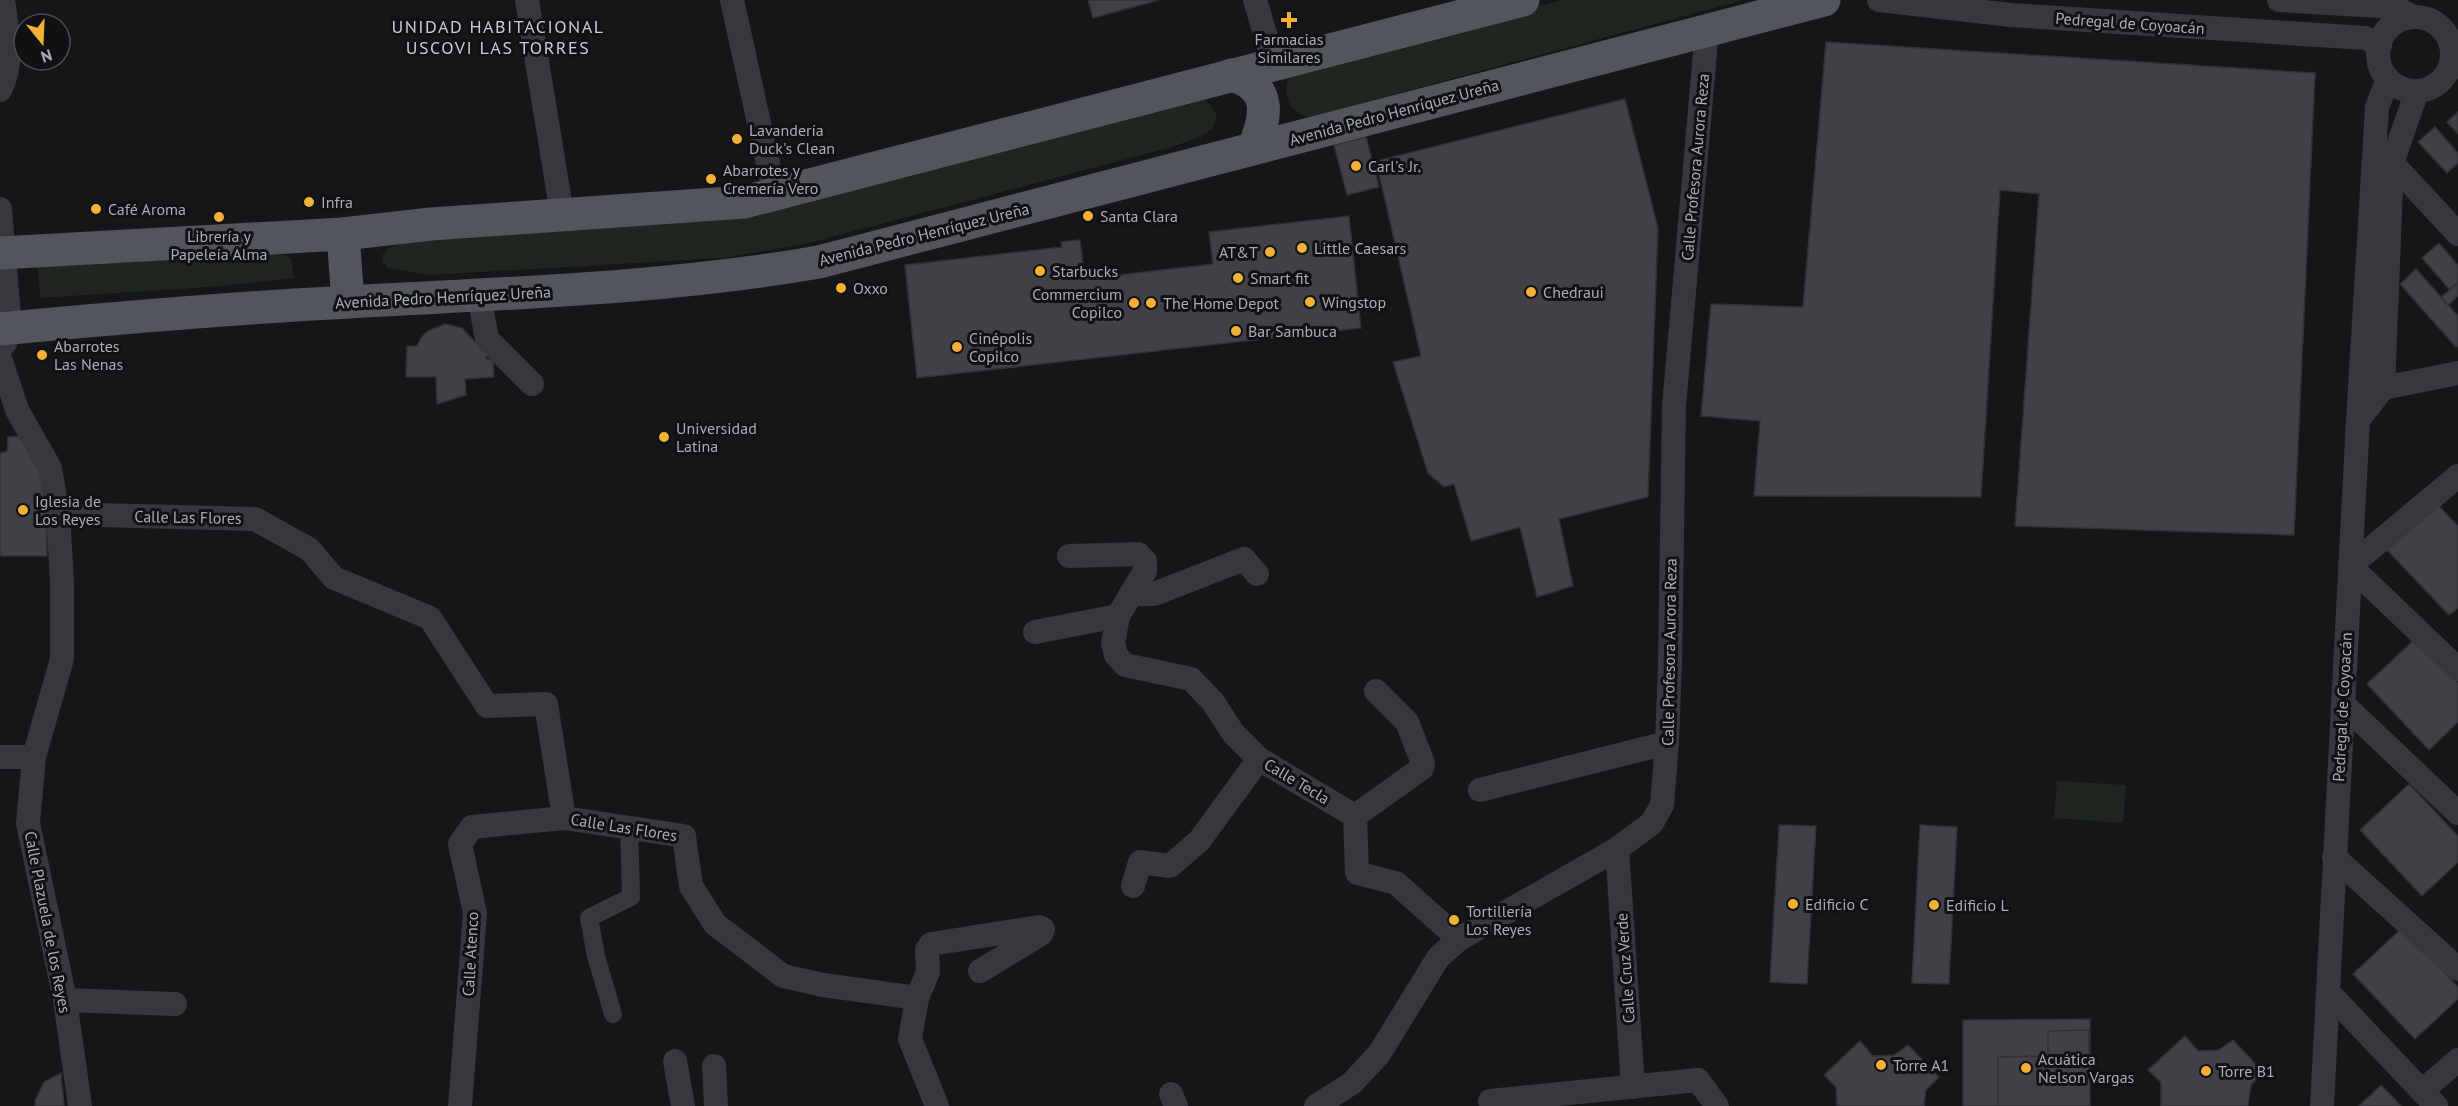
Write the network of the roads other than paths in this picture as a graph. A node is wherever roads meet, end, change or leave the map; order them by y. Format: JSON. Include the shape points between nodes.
{"nodes":[{"id":1,"x":3,"y":0,"type":"edge"},
{"id":2,"x":527,"y":0,"type":"edge"},
{"id":3,"x":732,"y":0,"type":"edge"},
{"id":4,"x":1255,"y":0,"type":"edge"},
{"id":5,"x":1523,"y":0,"type":"edge"},
{"id":6,"x":1824,"y":0,"type":"edge"},
{"id":7,"x":1879,"y":0,"type":"edge"},
{"id":8,"x":2279,"y":0,"type":"edge"},
{"id":9,"x":2413,"y":17,"type":"junction"},
{"id":10,"x":1707,"y":30,"type":"junction"},
{"id":11,"x":2380,"y":45,"type":"junction"},
{"id":12,"x":2455,"y":46,"type":"edge"},
{"id":13,"x":1274,"y":64,"type":"junction"},
{"id":14,"x":1230,"y":75,"type":"junction"},
{"id":15,"x":2388,"y":79,"type":"junction"},
{"id":16,"x":0,"y":90,"type":"edge"},
{"id":17,"x":2417,"y":91,"type":"junction"},
{"id":18,"x":1314,"y":133,"type":"junction"},
{"id":19,"x":1253,"y":149,"type":"junction"},
{"id":20,"x":2392,"y":163,"type":"junction"},
{"id":21,"x":776,"y":196,"type":"junction"},
{"id":22,"x":0,"y":208,"type":"edge"},
{"id":23,"x":562,"y":214,"type":"junction"},
{"id":24,"x":343,"y":234,"type":"junction"},
{"id":25,"x":2458,"y":234,"type":"edge"},
{"id":26,"x":2,"y":253,"type":"edge"},
{"id":27,"x":478,"y":296,"type":"junction"},
{"id":28,"x":348,"y":302,"type":"junction"},
{"id":29,"x":2,"y":343,"type":"edge"},
{"id":30,"x":2458,"y":373,"type":"edge"},
{"id":31,"x":532,"y":384,"type":"dead end"},
{"id":32,"x":2383,"y":388,"type":"junction"},
{"id":33,"x":2359,"y":392,"type":"junction"},
{"id":34,"x":2358,"y":420,"type":"junction"},
{"id":35,"x":2456,"y":480,"type":"edge"},
{"id":36,"x":58,"y":514,"type":"junction"},
{"id":37,"x":1070,"y":556,"type":"dead end"},
{"id":38,"x":2350,"y":566,"type":"junction"},
{"id":39,"x":1257,"y":574,"type":"dead end"},
{"id":40,"x":1131,"y":594,"type":"junction"},
{"id":41,"x":1118,"y":616,"type":"junction"},
{"id":42,"x":1035,"y":632,"type":"dead end"},
{"id":43,"x":2458,"y":669,"type":"edge"},
{"id":44,"x":1376,"y":691,"type":"dead end"},
{"id":45,"x":2343,"y":704,"type":"junction"},
{"id":46,"x":1667,"y":743,"type":"junction"},
{"id":47,"x":0,"y":757,"type":"edge"},
{"id":48,"x":34,"y":757,"type":"junction"},
{"id":49,"x":1259,"y":759,"type":"junction"},
{"id":50,"x":1480,"y":790,"type":"dead end"},
{"id":51,"x":2458,"y":813,"type":"edge"},
{"id":52,"x":1355,"y":816,"type":"junction"},
{"id":53,"x":564,"y":818,"type":"junction"},
{"id":54,"x":629,"y":827,"type":"junction"},
{"id":55,"x":1617,"y":849,"type":"junction"},
{"id":56,"x":2334,"y":857,"type":"junction"},
{"id":57,"x":1132,"y":886,"type":"dead end"},
{"id":58,"x":1459,"y":939,"type":"junction"},
{"id":59,"x":2458,"y":969,"type":"edge"},
{"id":60,"x":981,"y":972,"type":"dead end"},
{"id":61,"x":2329,"y":993,"type":"junction"},
{"id":62,"x":917,"y":998,"type":"junction"},
{"id":63,"x":65,"y":1000,"type":"junction"},
{"id":64,"x":175,"y":1004,"type":"dead end"},
{"id":65,"x":613,"y":1014,"type":"dead end"},
{"id":66,"x":2458,"y":1060,"type":"edge"},
{"id":67,"x":675,"y":1061,"type":"dead end"},
{"id":68,"x":714,"y":1066,"type":"dead end"},
{"id":69,"x":1633,"y":1087,"type":"junction"},
{"id":70,"x":2429,"y":1098,"type":"edge"},
{"id":71,"x":1490,"y":1101,"type":"dead end"},
{"id":72,"x":80,"y":1106,"type":"edge"},
{"id":73,"x":460,"y":1106,"type":"edge"},
{"id":74,"x":683,"y":1106,"type":"edge"},
{"id":75,"x":716,"y":1106,"type":"edge"},
{"id":76,"x":937,"y":1106,"type":"edge"},
{"id":77,"x":1316,"y":1106,"type":"edge"},
{"id":78,"x":1717,"y":1106,"type":"edge"},
{"id":79,"x":2322,"y":1106,"type":"edge"}],
"edges":[{"from":1,"to":16,"type":"street","via":[[10,50]]},
{"from":2,"to":23,"type":"street"},
{"from":3,"to":21,"type":"street"},
{"from":4,"to":13,"type":"street"},
{"from":5,"to":13,"type":"main road"},
{"from":6,"to":10,"type":"main road","name":"Avenida Pedro Henríquez Ureña"},
{"from":7,"to":11,"type":"street","name":"Pedregal de Coyoacán","via":[[2011,15],[2365,38]]},
{"from":8,"to":9,"type":"street","via":[[2395,7]]},
{"from":9,"to":11,"type":"street","via":[[2397,22],[2385,33]]},
{"from":9,"to":12,"type":"street","via":[[2430,20]]},
{"from":10,"to":18,"type":"main road","name":"Avenida Pedro Henríquez Ureña"},
{"from":10,"to":46,"type":"street","name":"Calle Profesora Aurora Reza","via":[[1674,406]]},
{"from":11,"to":15,"type":"street","via":[[2379,57]]},
{"from":12,"to":17,"type":"street","via":[[2445,77],[2432,87]]},
{"from":13,"to":14,"type":"main road"},
{"from":13,"to":18,"type":"main road","via":[[1281,107]]},
{"from":14,"to":19,"type":"main road","via":[[1247,81],[1263,102],[1264,119]]},
{"from":14,"to":21,"type":"main road"},
{"from":15,"to":17,"type":"street","via":[[2401,88]]},
{"from":15,"to":33,"type":"street","name":"Pedregal de Coyoacán","via":[[2377,107]]},
{"from":17,"to":20,"type":"street"},
{"from":18,"to":19,"type":"main road","name":"Avenida Pedro Henríquez Ureña"},
{"from":19,"to":27,"type":"main road","name":"Avenida Pedro Henríquez Ureña","via":[[819,262],[672,283]]},
{"from":20,"to":25,"type":"street"},
{"from":20,"to":32,"type":"street"},
{"from":21,"to":23,"type":"main road","via":[[744,202]]},
{"from":22,"to":26,"type":"street","name":"Calle Plazuela de los Reyes"},
{"from":23,"to":24,"type":"main road"},
{"from":24,"to":26,"type":"main road"},
{"from":24,"to":28,"type":"main road"},
{"from":26,"to":29,"type":"street","name":"Calle Plazuela de los Reyes"},
{"from":27,"to":28,"type":"main road","name":"Avenida Pedro Henríquez Ureña"},
{"from":27,"to":31,"type":"street","via":[[488,339]]},
{"from":28,"to":29,"type":"main road","name":"Avenida Pedro Henríquez Ureña"},
{"from":29,"to":36,"type":"street","name":"Calle Plazuela de los Reyes","via":[[16,410],[50,468]]},
{"from":30,"to":32,"type":"street"},
{"from":32,"to":33,"type":"street"},
{"from":32,"to":34,"type":"street"},
{"from":33,"to":34,"type":"street","name":"Pedregal de Coyoacán"},
{"from":34,"to":38,"type":"street","name":"Pedregal de Coyoacán"},
{"from":35,"to":38,"type":"street"},
{"from":36,"to":48,"type":"street","name":"Calle Plazuela de los Reyes","via":[[62,659]]},
{"from":36,"to":53,"type":"street","name":"Calle Las Flores","via":[[255,519],[309,549],[334,578],[430,618],[487,706],[546,704]]},
{"from":37,"to":40,"type":"street","name":"Calle Tecla","via":[[1138,554],[1145,561],[1145,571]]},
{"from":38,"to":43,"type":"street"},
{"from":38,"to":45,"type":"street","name":"Pedregal de Coyoacán"},
{"from":39,"to":40,"type":"street","via":[[1244,559],[1154,594]]},
{"from":40,"to":41,"type":"street","name":"Calle Tecla"},
{"from":41,"to":42,"type":"street"},
{"from":41,"to":49,"type":"street","name":"Calle Tecla","via":[[1113,643],[1116,655],[1125,665],[1191,679]]},
{"from":44,"to":52,"type":"street","via":[[1407,722],[1423,763],[1422,768]]},
{"from":45,"to":51,"type":"street"},
{"from":45,"to":56,"type":"street","name":"Pedregal de Coyoacán"},
{"from":46,"to":50,"type":"street"},
{"from":46,"to":55,"type":"street","name":"Calle Profesora Aurora Reza","via":[[1660,812],[1652,824]]},
{"from":47,"to":48,"type":"street"},
{"from":48,"to":63,"type":"street","name":"Calle Plazuela de los Reyes","via":[[28,823]]},
{"from":49,"to":52,"type":"street","name":"Calle Tecla"},
{"from":49,"to":57,"type":"street","via":[[1199,841],[1170,866],[1140,862]]},
{"from":52,"to":58,"type":"street","via":[[1357,873],[1396,883]]},
{"from":53,"to":54,"type":"street","name":"Calle Las Flores"},
{"from":53,"to":73,"type":"street","name":"Calle Atenco","via":[[472,827],[460,844],[474,913]]},
{"from":54,"to":62,"type":"street","name":"Calle Las Flores","via":[[684,836],[691,886],[715,924],[783,976]]},
{"from":54,"to":65,"type":"street","via":[[631,897],[589,918]]},
{"from":55,"to":58,"type":"street","name":"Calle Profesora Aurora Reza"},
{"from":55,"to":69,"type":"street","name":"Calle Cruz Verde"},
{"from":56,"to":59,"type":"street"},
{"from":56,"to":61,"type":"street","name":"Pedregal de Coyoacán"},
{"from":58,"to":77,"type":"street","name":"Calle Profesora Aurora Reza","via":[[1437,958],[1379,1054],[1352,1083]]},
{"from":60,"to":62,"type":"street","via":[[1043,929],[930,944],[928,972]]},
{"from":61,"to":70,"type":"street"},
{"from":61,"to":79,"type":"street","name":"Pedregal de Coyoacán"},
{"from":62,"to":76,"type":"street","via":[[910,1039]]},
{"from":63,"to":64,"type":"street"},
{"from":63,"to":72,"type":"street","name":"Calle Plazuela de los Reyes"},
{"from":66,"to":70,"type":"street"},
{"from":67,"to":74,"type":"street"},
{"from":68,"to":75,"type":"street"},
{"from":69,"to":71,"type":"street"},
{"from":69,"to":78,"type":"street","via":[[1698,1080]]}]}
